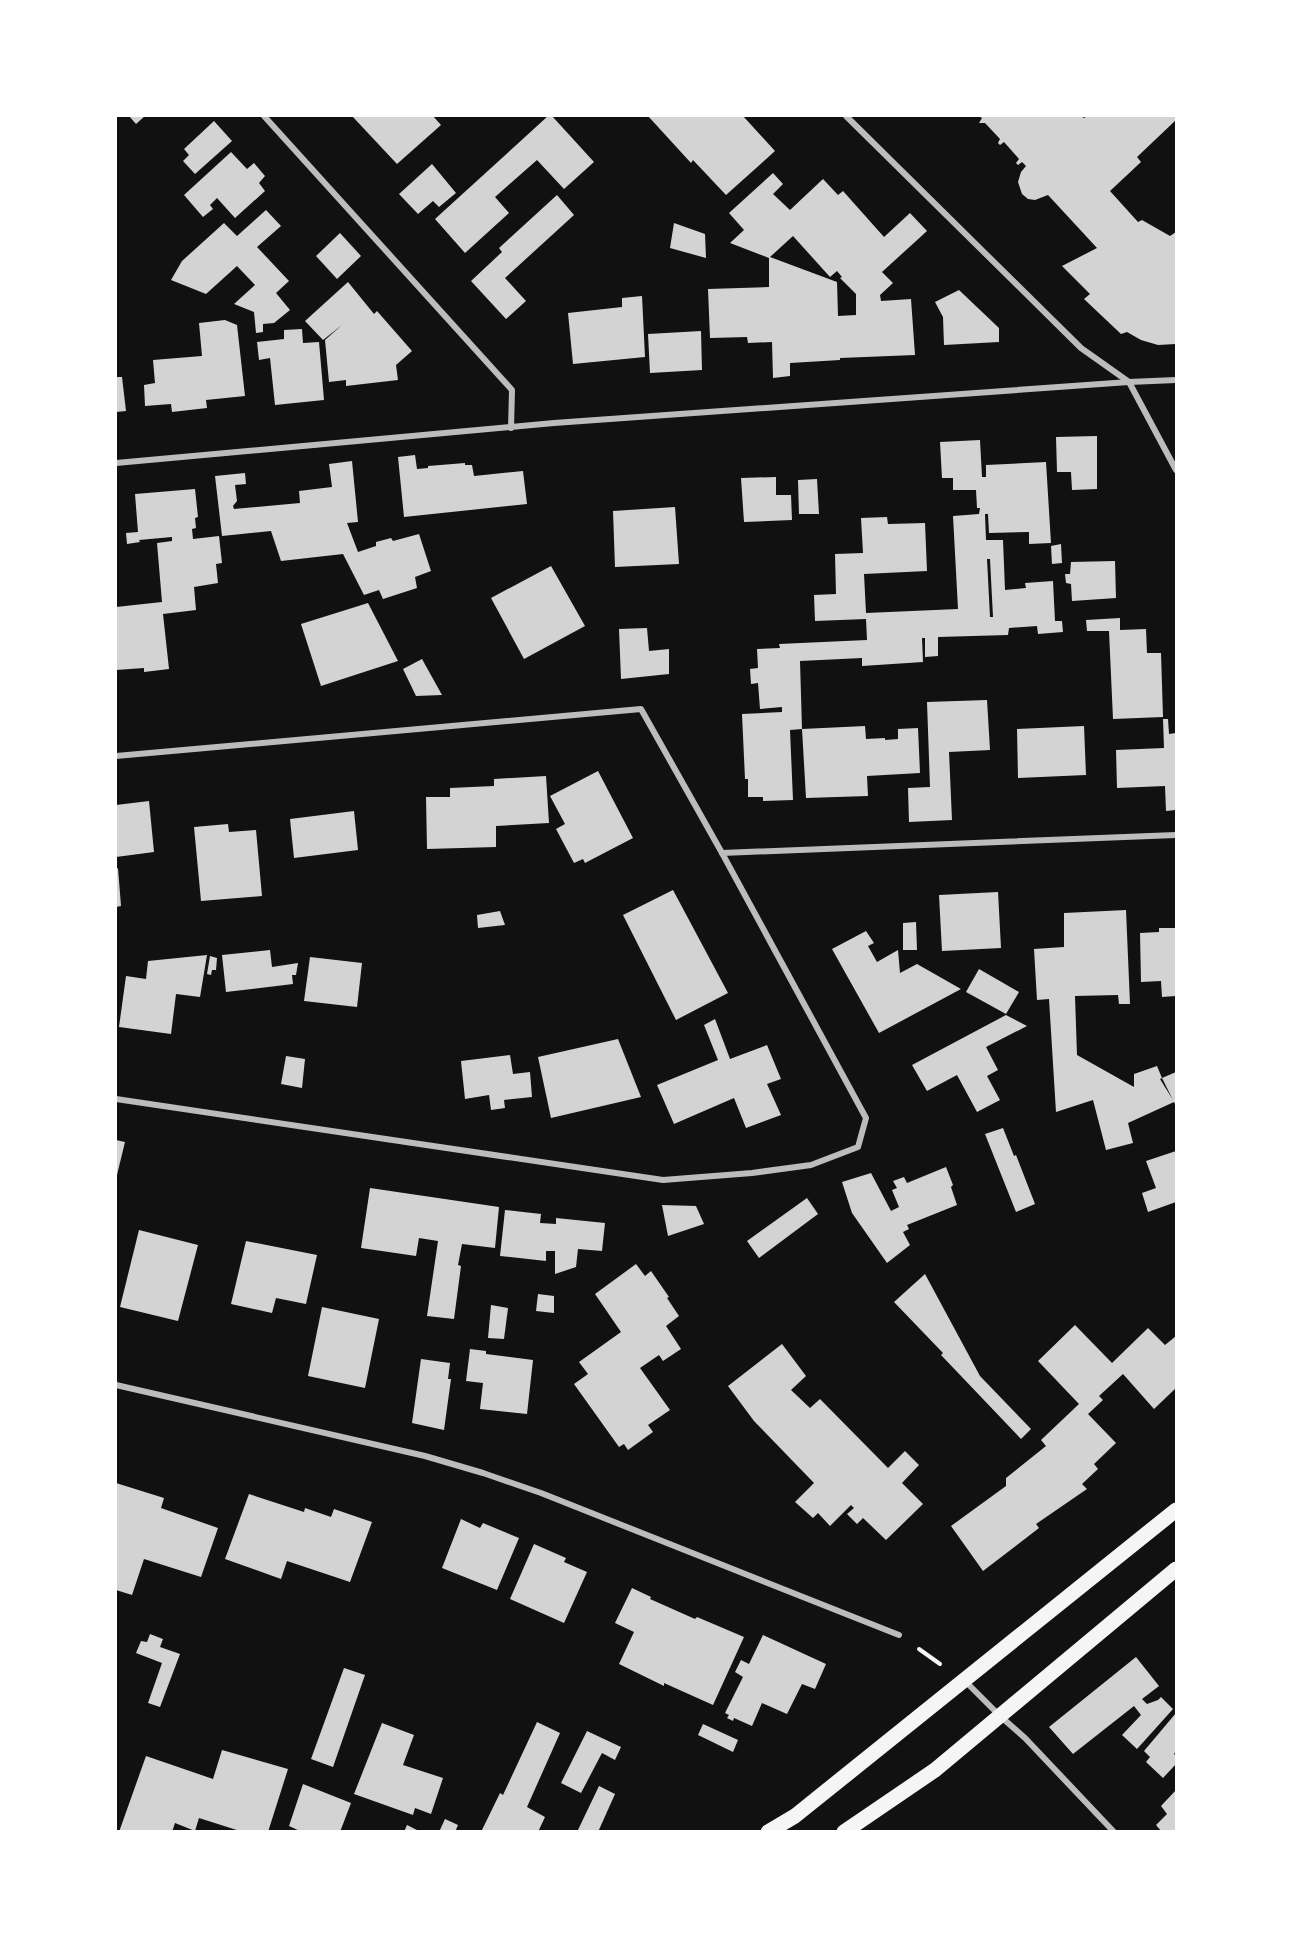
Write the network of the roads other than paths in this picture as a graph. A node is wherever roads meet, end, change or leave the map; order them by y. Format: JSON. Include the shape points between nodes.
{"nodes":[{"id":1,"x":264,"y":116,"type":"edge"},
{"id":2,"x":846,"y":116,"type":"edge"},
{"id":3,"x":1176,"y":380,"type":"edge"},
{"id":4,"x":1129,"y":382,"type":"junction"},
{"id":5,"x":511,"y":428,"type":"junction"},
{"id":6,"x":116,"y":463,"type":"edge"},
{"id":7,"x":1176,"y":470,"type":"edge"},
{"id":8,"x":116,"y":756,"type":"edge"},
{"id":9,"x":1176,"y":835,"type":"edge"},
{"id":10,"x":722,"y":854,"type":"junction"},
{"id":11,"x":116,"y":1099,"type":"edge"},
{"id":12,"x":116,"y":1385,"type":"edge"},
{"id":13,"x":1176,"y":1510,"type":"edge"},
{"id":14,"x":1176,"y":1569,"type":"edge"},
{"id":15,"x":899,"y":1635,"type":"road end"},
{"id":16,"x":965,"y":1681,"type":"junction"},
{"id":17,"x":1000,"y":1716,"type":"junction"},
{"id":18,"x":768,"y":1832,"type":"edge"},
{"id":19,"x":844,"y":1832,"type":"edge"},
{"id":20,"x":1114,"y":1832,"type":"edge"}],
"edges":[{"from":1,"to":5,"type":"street","via":[[512,390]]},
{"from":2,"to":4,"type":"street","via":[[1082,348]]},
{"from":3,"to":4,"type":"street"},
{"from":4,"to":5,"type":"street"},
{"from":4,"to":7,"type":"street"},
{"from":5,"to":6,"type":"street"},
{"from":8,"to":10,"type":"street","via":[[641,709]]},
{"from":9,"to":10,"type":"street"},
{"from":10,"to":11,"type":"street","via":[[866,1118],[858,1147],[811,1165],[663,1180]]},
{"from":12,"to":15,"type":"street","via":[[426,1456],[483,1473]]},
{"from":13,"to":16,"type":"main road"},
{"from":14,"to":17,"type":"main road"},
{"from":16,"to":17,"type":"street"},
{"from":16,"to":18,"type":"main road","via":[[795,1816]]},
{"from":17,"to":19,"type":"main road","via":[[935,1770]]},
{"from":17,"to":20,"type":"street"}]}
